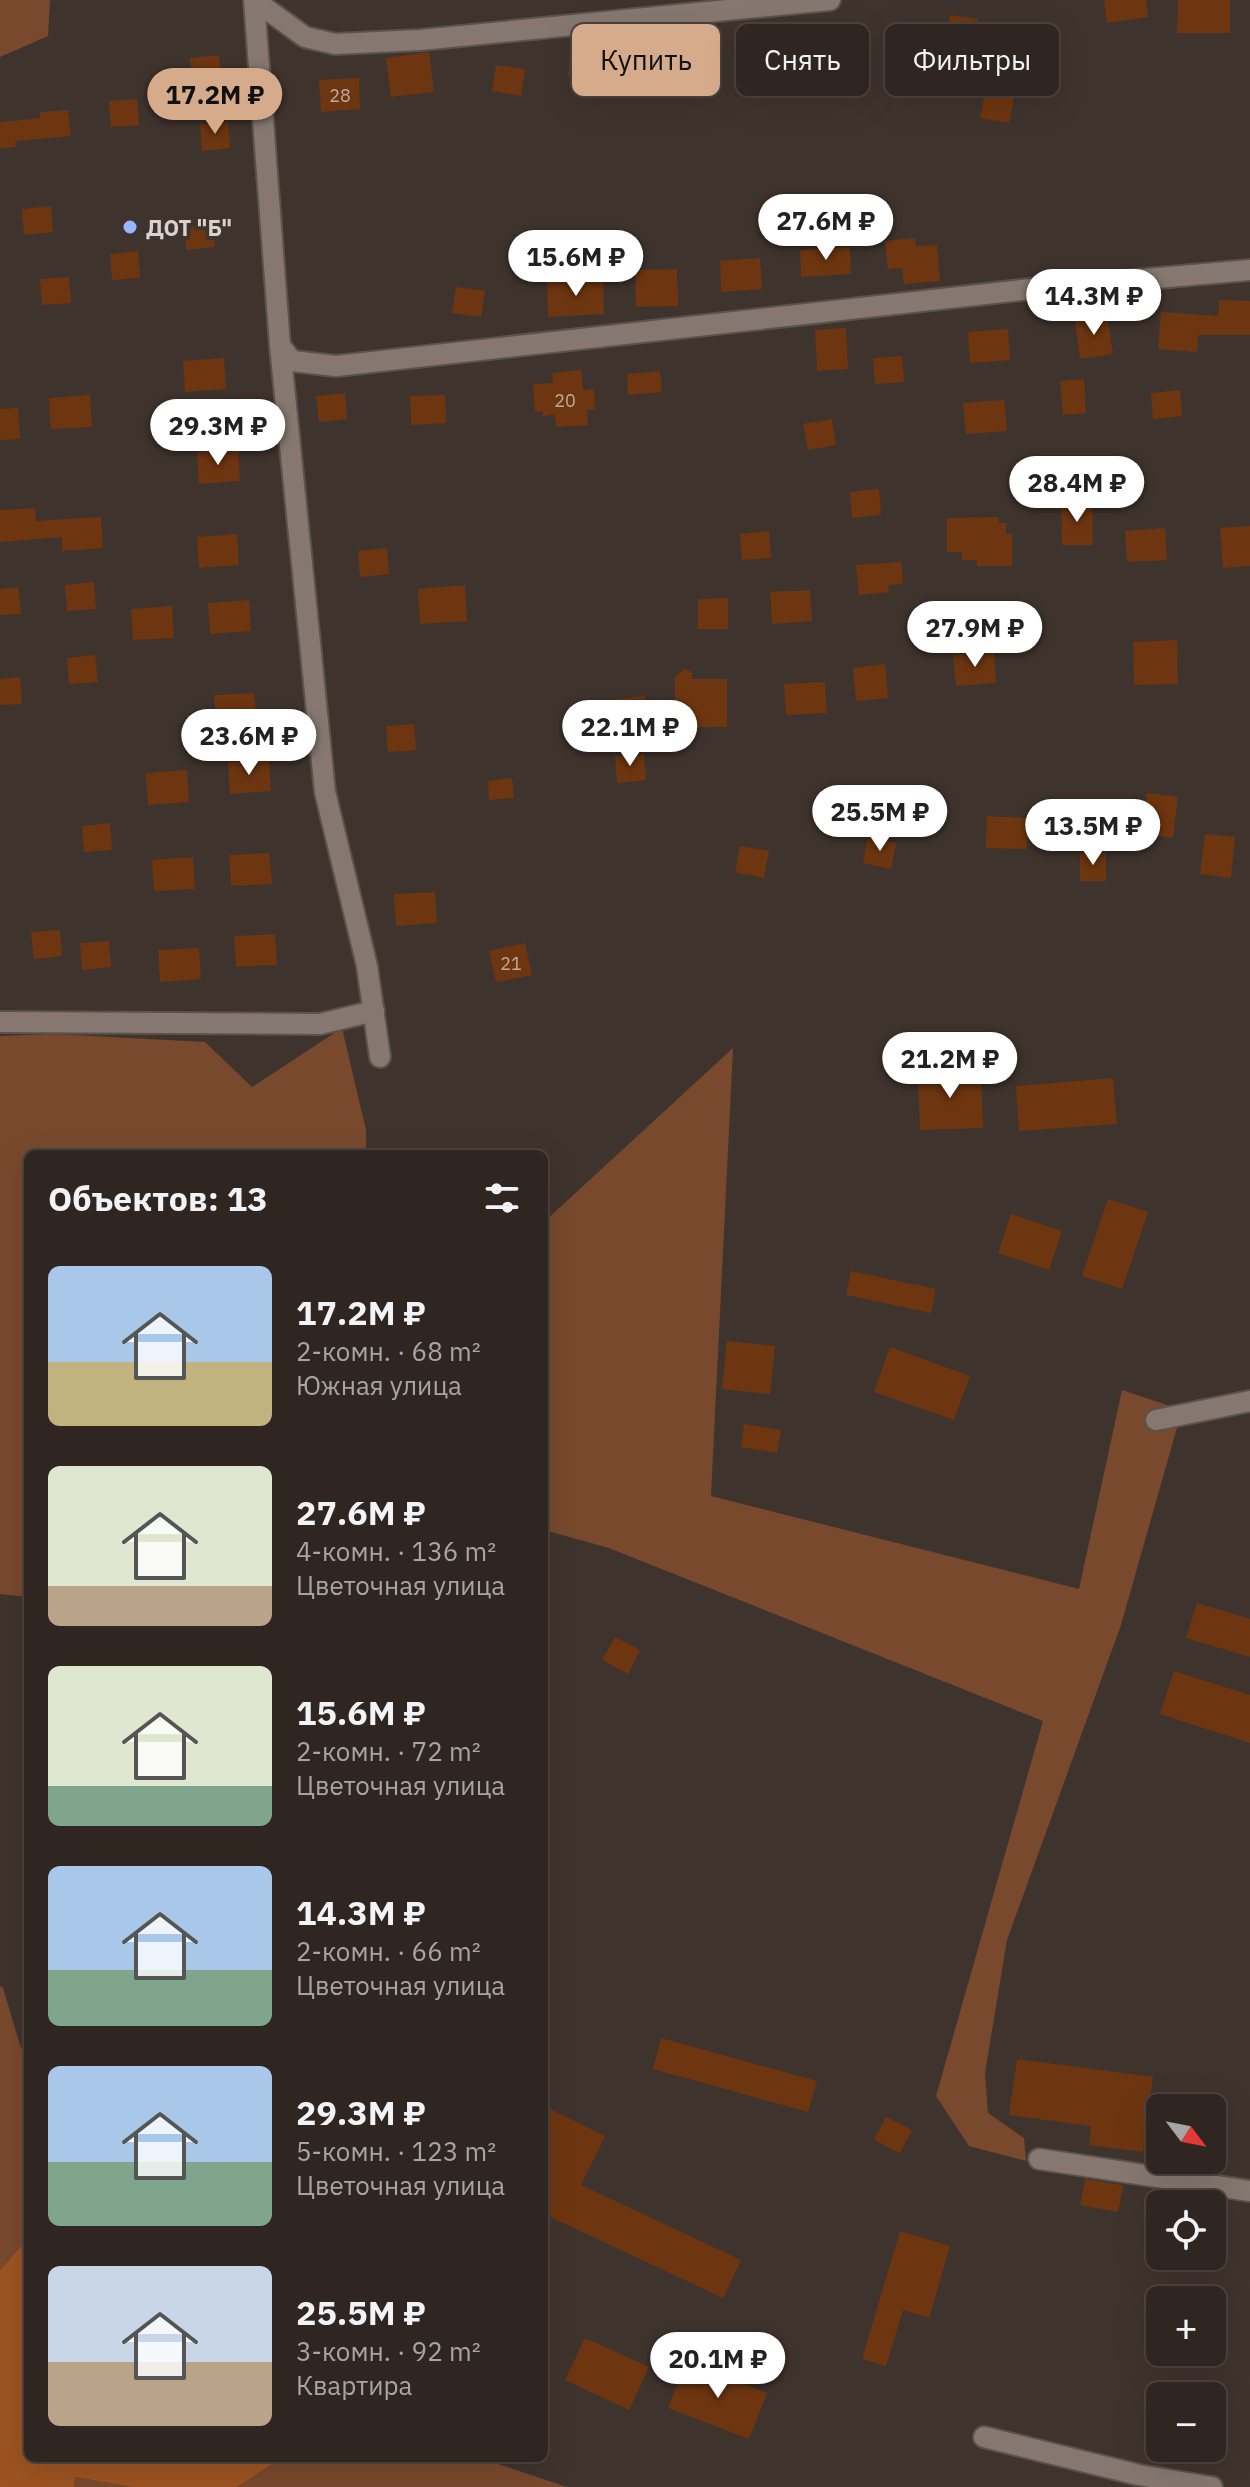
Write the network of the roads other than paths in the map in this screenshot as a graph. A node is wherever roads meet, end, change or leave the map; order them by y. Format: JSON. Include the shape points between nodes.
{"nodes":[{"id":1,"x":254,"y":0,"type":"edge"},
{"id":2,"x":830,"y":0,"type":"edge"},
{"id":3,"x":1250,"y":270,"type":"edge"},
{"id":4,"x":280,"y":346,"type":"junction"},
{"id":5,"x":374,"y":1011,"type":"junction"},
{"id":6,"x":0,"y":1022,"type":"edge"},
{"id":7,"x":380,"y":1057,"type":"dead end"},
{"id":8,"x":1250,"y":1401,"type":"edge"},
{"id":9,"x":1156,"y":1420,"type":"dead end"},
{"id":10,"x":1039,"y":2159,"type":"dead end"},
{"id":11,"x":1250,"y":2191,"type":"edge"},
{"id":12,"x":984,"y":2437,"type":"dead end"},
{"id":13,"x":1212,"y":2487,"type":"edge"}],
"edges":[{"from":1,"to":2,"type":"street","via":[[305,37],[335,44]]},
{"from":1,"to":4,"type":"street"},
{"from":3,"to":4,"type":"street","via":[[336,366],[292,361]]},
{"from":4,"to":5,"type":"street","via":[[325,792]]},
{"from":5,"to":6,"type":"street","via":[[320,1024]]},
{"from":5,"to":7,"type":"street"},
{"from":8,"to":9,"type":"street"},
{"from":10,"to":11,"type":"street"},
{"from":12,"to":13,"type":"street"}]}
